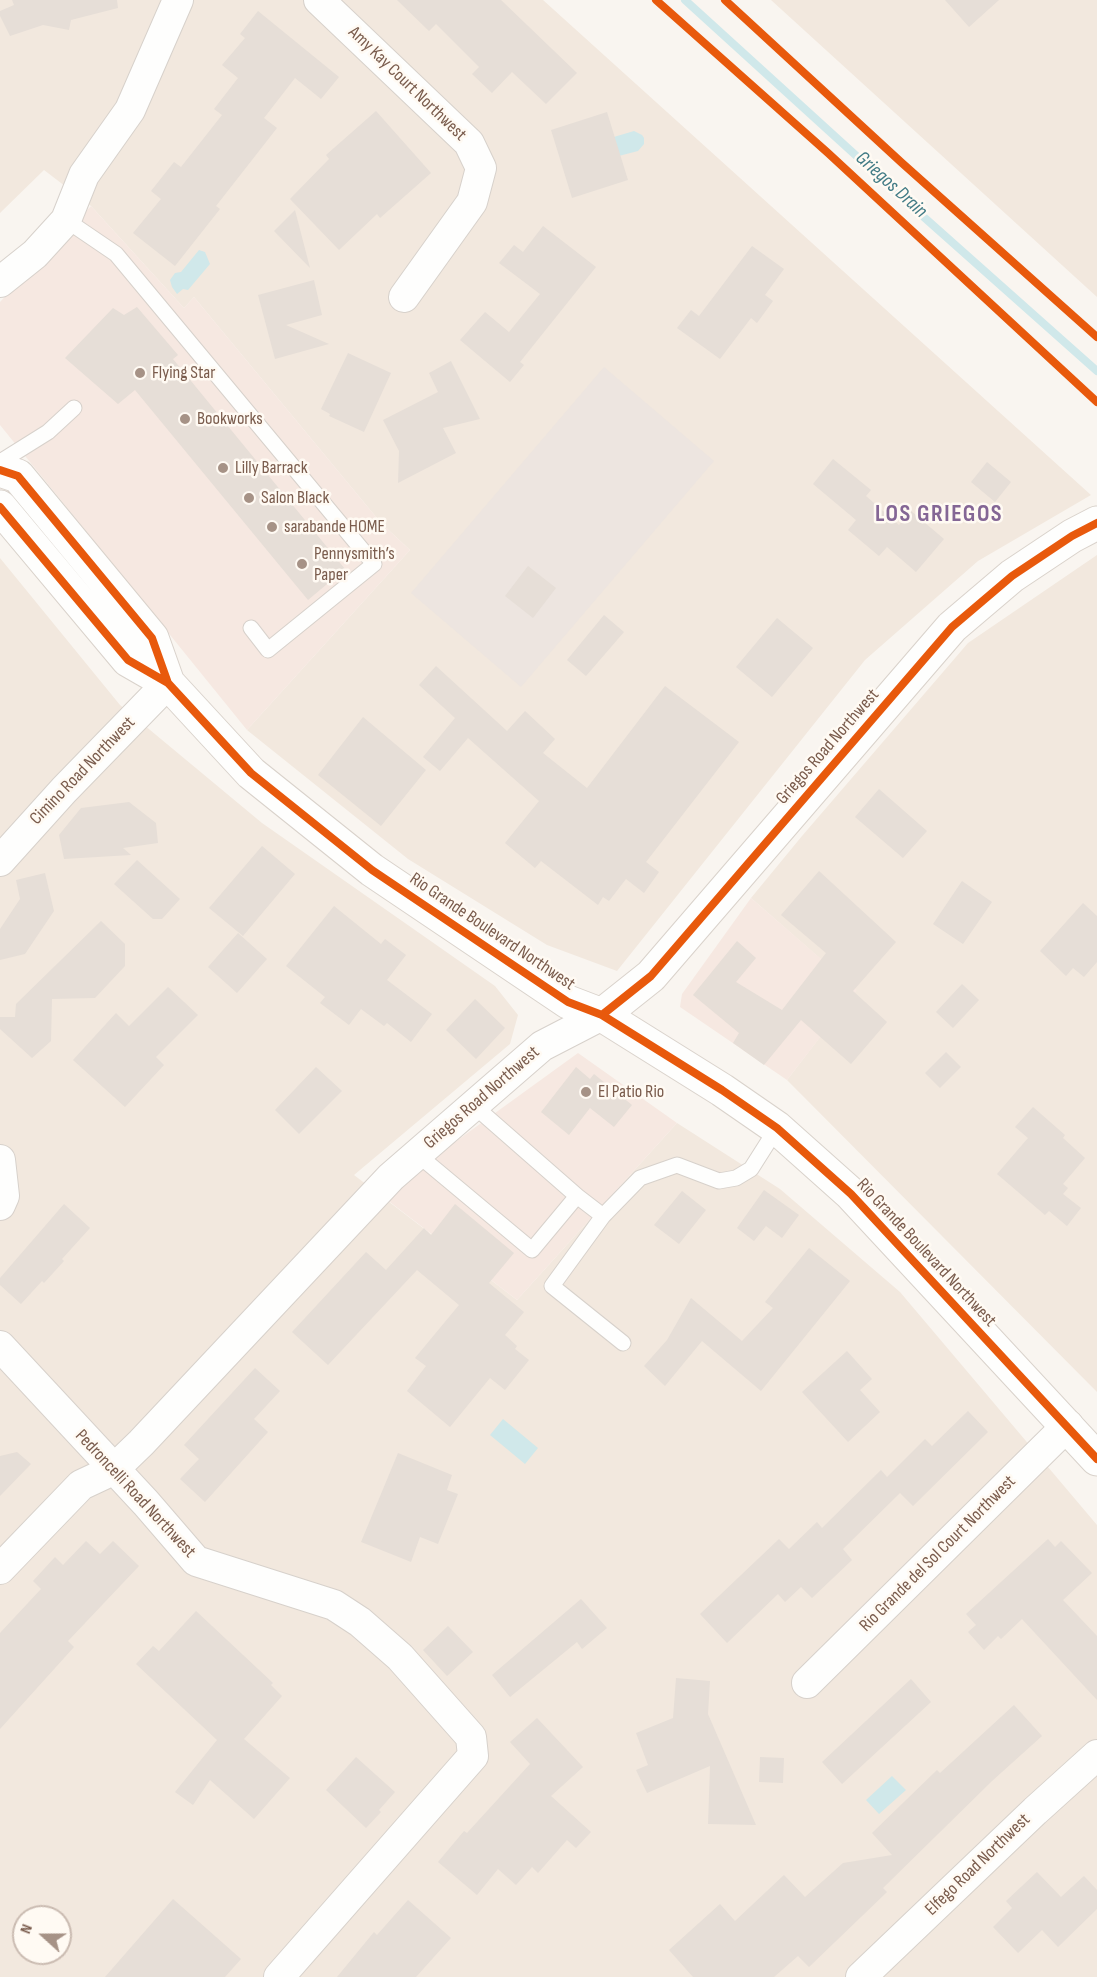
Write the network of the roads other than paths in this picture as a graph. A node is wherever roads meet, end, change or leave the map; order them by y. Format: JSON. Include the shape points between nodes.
{"nodes":[{"id":1,"x":178,"y":0,"type":"edge"},
{"id":2,"x":319,"y":0,"type":"edge"},
{"id":3,"x":66,"y":220,"type":"junction"},
{"id":4,"x":0,"y":282,"type":"edge"},
{"id":5,"x":404,"y":297,"type":"dead end"},
{"id":6,"x":74,"y":408,"type":"dead end"},
{"id":7,"x":0,"y":462,"type":"edge"},
{"id":8,"x":0,"y":470,"type":"edge"},
{"id":9,"x":0,"y":507,"type":"edge"},
{"id":10,"x":1097,"y":523,"type":"edge"},
{"id":11,"x":251,"y":628,"type":"dead end"},
{"id":12,"x":168,"y":683,"type":"junction"},
{"id":13,"x":0,"y":861,"type":"edge"},
{"id":14,"x":602,"y":1015,"type":"junction"},
{"id":15,"x":472,"y":1104,"type":"junction"},
{"id":16,"x":777,"y":1128,"type":"junction"},
{"id":17,"x":417,"y":1154,"type":"junction"},
{"id":18,"x":0,"y":1160,"type":"edge"},
{"id":19,"x":577,"y":1196,"type":"junction"},
{"id":20,"x":0,"y":1205,"type":"edge"},
{"id":21,"x":603,"y":1216,"type":"junction"},
{"id":22,"x":623,"y":1343,"type":"dead end"},
{"id":23,"x":0,"y":1346,"type":"edge"},
{"id":24,"x":1068,"y":1425,"type":"junction"},
{"id":25,"x":1097,"y":1459,"type":"edge"},
{"id":26,"x":113,"y":1470,"type":"junction"},
{"id":27,"x":0,"y":1569,"type":"edge"},
{"id":28,"x":807,"y":1683,"type":"dead end"},
{"id":29,"x":1097,"y":1755,"type":"edge"},
{"id":30,"x":279,"y":1977,"type":"edge"},
{"id":31,"x":861,"y":1977,"type":"edge"}],
"edges":[{"from":1,"to":3,"type":"street","via":[[130,110],[84,175]]},
{"from":2,"to":5,"type":"street","name":"Amy Kay Court Northwest","via":[[469,143],[481,168],[472,202]]},
{"from":3,"to":4,"type":"street","via":[[35,254]]},
{"from":3,"to":11,"type":"lane","via":[[116,254],[374,564],[268,650]]},
{"from":6,"to":7,"type":"lane","via":[[48,432]]},
{"from":8,"to":12,"type":"main road","name":"Rio Grande Boulevard Northwest","via":[[18,476],[152,638]]},
{"from":9,"to":12,"type":"main road","name":"Rio Grande Boulevard Northwest","via":[[128,660]]},
{"from":10,"to":14,"type":"main road","name":"Griegos Road Northwest","via":[[1012,576],[952,627],[651,976]]},
{"from":12,"to":13,"type":"street","name":"Cimino Road Northwest"},
{"from":12,"to":14,"type":"main road","name":"Rio Grande Boulevard Northwest","via":[[251,772],[372,870],[568,1002]]},
{"from":14,"to":15,"type":"street","name":"Griegos Road Northwest","via":[[542,1046]]},
{"from":14,"to":16,"type":"main road","name":"Rio Grande Boulevard Northwest"},
{"from":15,"to":17,"type":"street","name":"Griegos Road Northwest"},
{"from":15,"to":19,"type":"lane"},
{"from":16,"to":21,"type":"lane","via":[[751,1170],[736,1178],[719,1181],[677,1166],[640,1178]]},
{"from":16,"to":24,"type":"main road","name":"Rio Grande Boulevard Northwest","via":[[851,1194]]},
{"from":17,"to":19,"type":"lane","via":[[532,1250]]},
{"from":17,"to":26,"type":"street","name":"Griegos Road Northwest"},
{"from":18,"to":20,"type":"street","via":[[4,1196]]},
{"from":19,"to":21,"type":"lane"},
{"from":21,"to":22,"type":"lane","via":[[552,1286]]},
{"from":23,"to":26,"type":"street","name":"Pedroncelli Road Northwest"},
{"from":24,"to":25,"type":"main road","name":"Rio Grande Boulevard Northwest"},
{"from":24,"to":28,"type":"street","name":"Rio Grande del Sol Court Northwest"},
{"from":26,"to":27,"type":"street","via":[[81,1485]]},
{"from":26,"to":30,"type":"street","name":"Pedroncelli Road Northwest","via":[[196,1561],[334,1605],[360,1622],[400,1657],[471,1737],[473,1756]]},
{"from":29,"to":31,"type":"street","name":"Elfego Road Northwest"}]}
